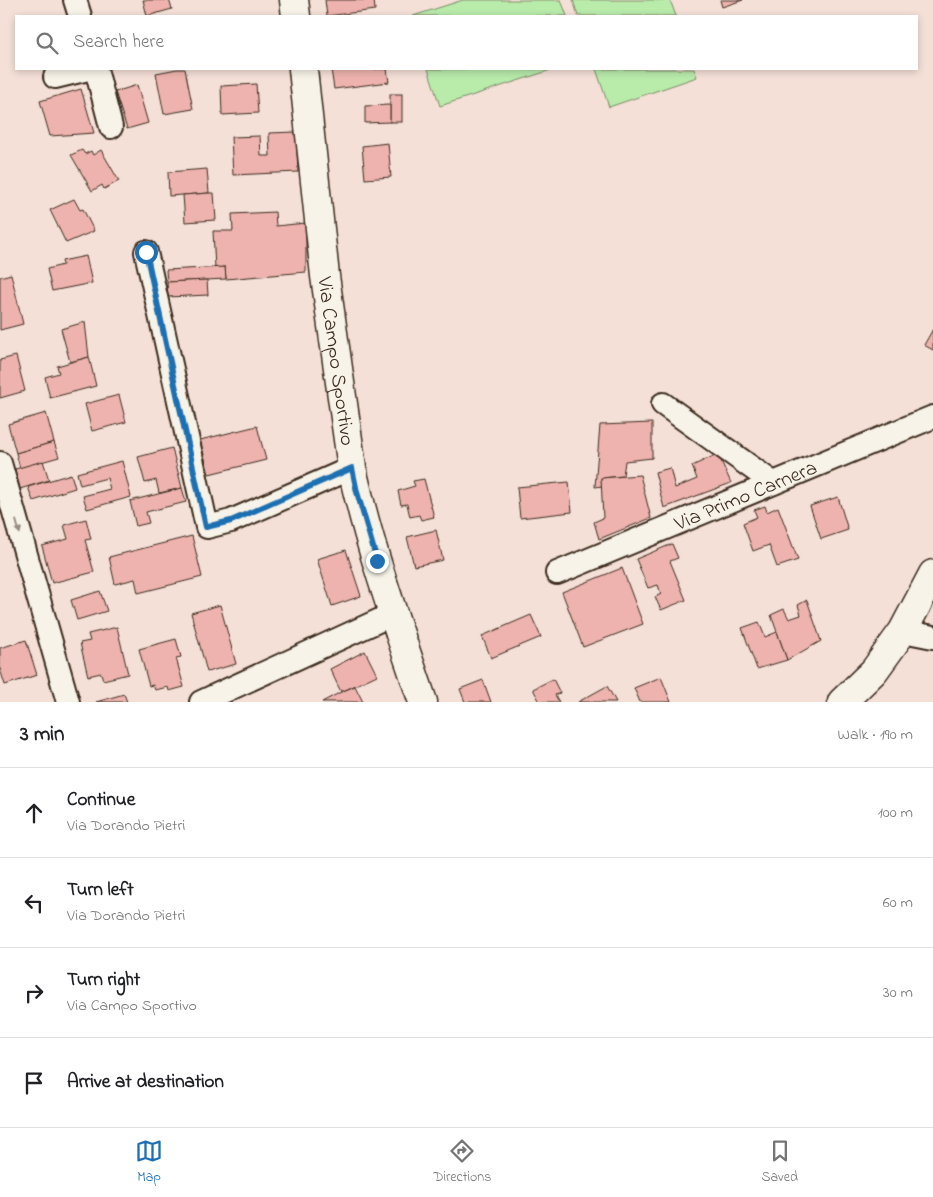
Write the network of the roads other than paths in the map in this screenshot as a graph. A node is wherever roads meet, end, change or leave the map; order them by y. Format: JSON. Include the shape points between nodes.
{"nodes":[{"id":1,"x":75,"y":0,"type":"edge"},
{"id":2,"x":294,"y":0,"type":"edge"},
{"id":3,"x":80,"y":15,"type":"edge"},
{"id":4,"x":296,"y":15,"type":"edge"},
{"id":5,"x":84,"y":70,"type":"edge"},
{"id":6,"x":96,"y":70,"type":"edge"},
{"id":7,"x":303,"y":70,"type":"edge"},
{"id":8,"x":54,"y":77,"type":"dead end"},
{"id":9,"x":111,"y":127,"type":"dead end"},
{"id":10,"x":146,"y":252,"type":"dead end"},
{"id":11,"x":663,"y":404,"type":"dead end"},
{"id":12,"x":933,"y":417,"type":"edge"},
{"id":13,"x":0,"y":463,"type":"edge"},
{"id":14,"x":352,"y":468,"type":"junction"},
{"id":15,"x":773,"y":483,"type":"junction"},
{"id":16,"x":557,"y":573,"type":"dead end"},
{"id":17,"x":933,"y":574,"type":"edge"},
{"id":18,"x":393,"y":614,"type":"junction"},
{"id":19,"x":903,"y":630,"type":"junction"},
{"id":20,"x":933,"y":637,"type":"edge"},
{"id":21,"x":68,"y":702,"type":"edge"},
{"id":22,"x":201,"y":702,"type":"edge"},
{"id":23,"x":423,"y":702,"type":"edge"},
{"id":24,"x":842,"y":702,"type":"edge"}],
"edges":[{"from":1,"to":3,"type":"street"},
{"from":2,"to":4,"type":"street"},
{"from":5,"to":8,"type":"street"},
{"from":6,"to":9,"type":"street"},
{"from":7,"to":14,"type":"street","name":"Via Campo Sportivo","via":[[325,276]]},
{"from":10,"to":14,"type":"street","via":[[206,527],[231,521]]},
{"from":11,"to":15,"type":"street"},
{"from":12,"to":15,"type":"street","name":"Via Primo Carnera"},
{"from":13,"to":21,"type":"street","one_way":true},
{"from":14,"to":18,"type":"street","name":"Via Campo Sportivo"},
{"from":15,"to":16,"type":"street","name":"Via Primo Carnera"},
{"from":17,"to":19,"type":"street"},
{"from":18,"to":22,"type":"street"},
{"from":18,"to":23,"type":"street","name":"Via Campo Sportivo"},
{"from":19,"to":20,"type":"street"},
{"from":19,"to":24,"type":"street","via":[[874,671]]}]}
